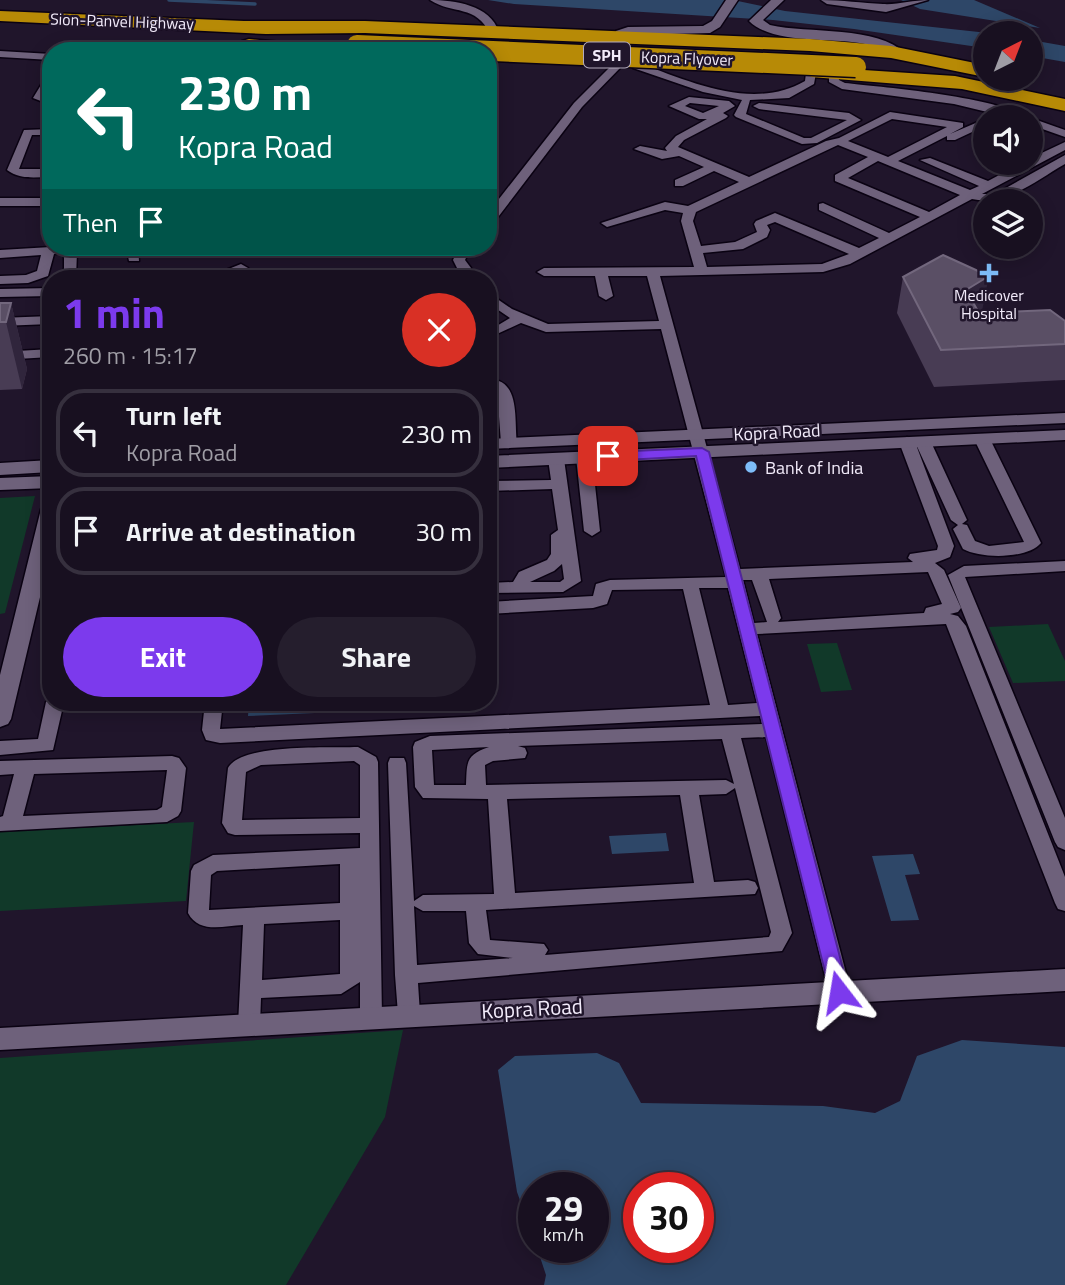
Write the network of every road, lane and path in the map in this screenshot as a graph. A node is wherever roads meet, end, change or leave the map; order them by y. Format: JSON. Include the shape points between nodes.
{"nodes":[{"id":1,"x":435,"y":0,"type":"edge"},
{"id":2,"x":732,"y":0,"type":"edge"},
{"id":3,"x":778,"y":0,"type":"edge"},
{"id":4,"x":827,"y":0,"type":"edge"},
{"id":5,"x":865,"y":0,"type":"edge"},
{"id":6,"x":922,"y":0,"type":"edge"},
{"id":7,"x":902,"y":2,"type":"edge"},
{"id":8,"x":0,"y":16,"type":"edge"},
{"id":9,"x":834,"y":18,"type":"junction"},
{"id":10,"x":244,"y":27,"type":"junction"},
{"id":11,"x":494,"y":32,"type":"junction"},
{"id":12,"x":0,"y":34,"type":"edge"},
{"id":13,"x":619,"y":38,"type":"junction"},
{"id":14,"x":359,"y":40,"type":"junction"},
{"id":15,"x":187,"y":42,"type":"edge"},
{"id":16,"x":296,"y":42,"type":"edge"},
{"id":17,"x":404,"y":42,"type":"edge"},
{"id":18,"x":497,"y":46,"type":"edge"},
{"id":19,"x":0,"y":54,"type":"edge"},
{"id":20,"x":900,"y":54,"type":"junction"},
{"id":21,"x":42,"y":56,"type":"edge"},
{"id":22,"x":497,"y":60,"type":"edge"},
{"id":23,"x":624,"y":63,"type":"junction"},
{"id":24,"x":811,"y":73,"type":"junction"},
{"id":25,"x":973,"y":74,"type":"edge"},
{"id":26,"x":973,"y":74,"type":"edge"},
{"id":27,"x":834,"y":75,"type":"junction"},
{"id":28,"x":973,"y":75,"type":"edge"},
{"id":29,"x":1043,"y":83,"type":"edge"},
{"id":30,"x":1065,"y":87,"type":"edge"},
{"id":31,"x":1024,"y":91,"type":"edge"},
{"id":32,"x":746,"y":102,"type":"dead end"},
{"id":33,"x":1065,"y":105,"type":"edge"},
{"id":34,"x":759,"y":106,"type":"dead end"},
{"id":35,"x":973,"y":107,"type":"edge"},
{"id":36,"x":800,"y":111,"type":"junction"},
{"id":37,"x":973,"y":121,"type":"edge"},
{"id":38,"x":959,"y":125,"type":"junction"},
{"id":39,"x":1043,"y":126,"type":"edge"},
{"id":40,"x":973,"y":127,"type":"edge"},
{"id":41,"x":42,"y":132,"type":"edge"},
{"id":42,"x":1065,"y":134,"type":"edge"},
{"id":43,"x":831,"y":138,"type":"junction"},
{"id":44,"x":1065,"y":145,"type":"edge"},
{"id":45,"x":640,"y":149,"type":"dead end"},
{"id":46,"x":679,"y":152,"type":"junction"},
{"id":47,"x":810,"y":152,"type":"junction"},
{"id":48,"x":890,"y":159,"type":"junction"},
{"id":49,"x":1065,"y":159,"type":"edge"},
{"id":50,"x":714,"y":167,"type":"junction"},
{"id":51,"x":42,"y":173,"type":"edge"},
{"id":52,"x":42,"y":180,"type":"edge"},
{"id":53,"x":0,"y":181,"type":"edge"},
{"id":54,"x":679,"y":183,"type":"dead end"},
{"id":55,"x":749,"y":183,"type":"junction"},
{"id":56,"x":988,"y":185,"type":"junction"},
{"id":57,"x":925,"y":186,"type":"dead end"},
{"id":58,"x":971,"y":195,"type":"junction"},
{"id":59,"x":0,"y":202,"type":"edge"},
{"id":60,"x":42,"y":202,"type":"edge"},
{"id":61,"x":823,"y":207,"type":"dead end"},
{"id":62,"x":497,"y":210,"type":"edge"},
{"id":63,"x":690,"y":210,"type":"junction"},
{"id":64,"x":929,"y":216,"type":"junction"},
{"id":65,"x":607,"y":223,"type":"dead end"},
{"id":66,"x":888,"y":237,"type":"junction"},
{"id":67,"x":696,"y":250,"type":"junction"},
{"id":68,"x":42,"y":251,"type":"edge"},
{"id":69,"x":859,"y":253,"type":"junction"},
{"id":70,"x":0,"y":254,"type":"edge"},
{"id":71,"x":241,"y":268,"type":"dead end"},
{"id":72,"x":235,"y":270,"type":"edge"},
{"id":73,"x":544,"y":272,"type":"dead end"},
{"id":74,"x":601,"y":272,"type":"junction"},
{"id":75,"x":652,"y":272,"type":"junction"},
{"id":76,"x":702,"y":272,"type":"junction"},
{"id":77,"x":42,"y":273,"type":"edge"},
{"id":78,"x":0,"y":280,"type":"edge"},
{"id":79,"x":42,"y":292,"type":"edge"},
{"id":80,"x":0,"y":293,"type":"edge"},
{"id":81,"x":606,"y":296,"type":"dead end"},
{"id":82,"x":497,"y":304,"type":"edge"},
{"id":83,"x":520,"y":318,"type":"junction"},
{"id":84,"x":0,"y":322,"type":"edge"},
{"id":85,"x":42,"y":324,"type":"edge"},
{"id":86,"x":665,"y":325,"type":"junction"},
{"id":87,"x":497,"y":330,"type":"dead end"},
{"id":88,"x":42,"y":353,"type":"edge"},
{"id":89,"x":0,"y":356,"type":"edge"},
{"id":90,"x":497,"y":383,"type":"edge"},
{"id":91,"x":508,"y":418,"type":"junction"},
{"id":92,"x":1065,"y":418,"type":"edge"},
{"id":93,"x":497,"y":419,"type":"edge"},
{"id":94,"x":1065,"y":435,"type":"edge"},
{"id":95,"x":982,"y":439,"type":"junction"},
{"id":96,"x":915,"y":442,"type":"junction"},
{"id":97,"x":509,"y":443,"type":"junction"},
{"id":98,"x":497,"y":444,"type":"edge"},
{"id":99,"x":700,"y":444,"type":"junction"},
{"id":100,"x":584,"y":457,"type":"junction"},
{"id":101,"x":556,"y":459,"type":"junction"},
{"id":102,"x":497,"y":462,"type":"edge"},
{"id":103,"x":42,"y":467,"type":"edge"},
{"id":104,"x":0,"y":469,"type":"edge"},
{"id":105,"x":42,"y":482,"type":"edge"},
{"id":106,"x":0,"y":484,"type":"edge"},
{"id":107,"x":560,"y":484,"type":"junction"},
{"id":108,"x":497,"y":486,"type":"edge"},
{"id":109,"x":558,"y":525,"type":"dead end"},
{"id":110,"x":592,"y":531,"type":"dead end"},
{"id":111,"x":1065,"y":566,"type":"edge"},
{"id":112,"x":733,"y":574,"type":"junction"},
{"id":113,"x":759,"y":574,"type":"junction"},
{"id":114,"x":690,"y":584,"type":"junction"},
{"id":115,"x":518,"y":587,"type":"junction"},
{"id":116,"x":497,"y":588,"type":"edge"},
{"id":117,"x":41,"y":590,"type":"edge"},
{"id":118,"x":497,"y":607,"type":"edge"},
{"id":119,"x":772,"y":618,"type":"junction"},
{"id":120,"x":746,"y":624,"type":"junction"},
{"id":121,"x":6,"y":666,"type":"edge"},
{"id":122,"x":767,"y":709,"type":"junction"},
{"id":123,"x":54,"y":711,"type":"edge"},
{"id":124,"x":213,"y":711,"type":"edge"},
{"id":125,"x":720,"y":711,"type":"junction"},
{"id":126,"x":0,"y":719,"type":"edge"},
{"id":127,"x":773,"y":730,"type":"junction"},
{"id":128,"x":721,"y":732,"type":"junction"},
{"id":129,"x":0,"y":748,"type":"edge"},
{"id":130,"x":518,"y":752,"type":"dead end"},
{"id":131,"x":397,"y":763,"type":"dead end"},
{"id":132,"x":0,"y":768,"type":"edge"},
{"id":133,"x":26,"y":768,"type":"junction"},
{"id":134,"x":726,"y":787,"type":"dead end"},
{"id":135,"x":688,"y":788,"type":"junction"},
{"id":136,"x":487,"y":792,"type":"junction"},
{"id":137,"x":5,"y":823,"type":"edge"},
{"id":138,"x":370,"y":825,"type":"junction"},
{"id":139,"x":1065,"y":842,"type":"edge"},
{"id":140,"x":364,"y":853,"type":"junction"},
{"id":141,"x":748,"y":888,"type":"dead end"},
{"id":142,"x":705,"y":890,"type":"junction"},
{"id":143,"x":475,"y":902,"type":"junction"},
{"id":144,"x":505,"y":902,"type":"junction"},
{"id":145,"x":1065,"y":902,"type":"edge"},
{"id":146,"x":423,"y":903,"type":"dead end"},
{"id":147,"x":351,"y":911,"type":"junction"},
{"id":148,"x":254,"y":916,"type":"junction"},
{"id":149,"x":537,"y":950,"type":"dead end"},
{"id":150,"x":406,"y":968,"type":"junction"},
{"id":151,"x":1065,"y":980,"type":"edge"},
{"id":152,"x":250,"y":990,"type":"junction"},
{"id":153,"x":839,"y":992,"type":"junction"},
{"id":154,"x":409,"y":1014,"type":"junction"},
{"id":155,"x":371,"y":1018,"type":"junction"},
{"id":156,"x":249,"y":1025,"type":"junction"},
{"id":157,"x":0,"y":1039,"type":"edge"}],
"edges":[{"from":1,"to":11,"type":"street","via":[[485,15],[493,21]]},
{"from":2,"to":13,"type":"street","via":[[706,30],[628,31]]},
{"from":3,"to":9,"type":"street","via":[[755,21],[758,24],[778,30]]},
{"from":4,"to":9,"type":"street"},
{"from":5,"to":7,"type":"street"},
{"from":6,"to":7,"type":"street"},
{"from":7,"to":9,"type":"street"},
{"from":8,"to":10,"type":"highway","name":"Sion-Panvel Highway","number":"SPH"},
{"from":9,"to":20,"type":"street"},
{"from":10,"to":11,"type":"highway"},
{"from":10,"to":14,"type":"highway","name":"Kopra Flyover","number":"SPH"},
{"from":11,"to":13,"type":"highway"},
{"from":12,"to":15,"type":"highway","name":"Sion-Panvel Highway","number":"SPH"},
{"from":13,"to":20,"type":"highway","via":[[810,44]]},
{"from":14,"to":16,"type":"highway","name":"Kopra Flyover","number":"SPH"},
{"from":14,"to":17,"type":"highway","name":"Kopra Flyover","number":"SPH","bridge":true},
{"from":18,"to":26,"type":"highway","name":"Kopra Flyover","number":"SPH","bridge":true,"via":[[857,62]]},
{"from":19,"to":21,"type":"street"},
{"from":20,"to":25,"type":"highway"},
{"from":22,"to":23,"type":"highway"},
{"from":23,"to":24,"type":"highway"},
{"from":23,"to":24,"type":"street","via":[[681,84],[759,97],[783,96],[810,82]]},
{"from":23,"to":62,"type":"street","via":[[578,105]]},
{"from":24,"to":27,"type":"highway"},
{"from":27,"to":28,"type":"highway"},
{"from":27,"to":35,"type":"street","via":[[834,82],[842,86],[934,97]]},
{"from":29,"to":30,"type":"highway"},
{"from":31,"to":33,"type":"highway","number":"SPH"},
{"from":32,"to":43,"type":"street","via":[[739,113],[742,116],[802,141]]},
{"from":34,"to":36,"type":"street"},
{"from":36,"to":43,"type":"street","via":[[790,130]]},
{"from":36,"to":43,"type":"street","via":[[855,118]]},
{"from":37,"to":38,"type":"street"},
{"from":38,"to":43,"type":"street","via":[[890,116]]},
{"from":38,"to":48,"type":"street"},
{"from":39,"to":42,"type":"street"},
{"from":40,"to":48,"type":"street"},
{"from":41,"to":51,"type":"street","via":[[26,134],[13,170]]},
{"from":43,"to":47,"type":"street"},
{"from":43,"to":48,"type":"street"},
{"from":43,"to":48,"type":"street"},
{"from":44,"to":56,"type":"street"},
{"from":45,"to":46,"type":"street","via":[[662,155]]},
{"from":46,"to":47,"type":"street","via":[[671,148],[673,142],[719,114]]},
{"from":46,"to":50,"type":"street"},
{"from":47,"to":55,"type":"street"},
{"from":48,"to":56,"type":"street","via":[[926,162]]},
{"from":48,"to":57,"type":"street"},
{"from":48,"to":58,"type":"street"},
{"from":48,"to":64,"type":"street","via":[[839,178]]},
{"from":49,"to":58,"type":"street","via":[[999,197]]},
{"from":50,"to":54,"type":"street"},
{"from":50,"to":55,"type":"street"},
{"from":52,"to":53,"type":"street"},
{"from":55,"to":63,"type":"street"},
{"from":56,"to":58,"type":"street"},
{"from":58,"to":64,"type":"street"},
{"from":59,"to":60,"type":"street"},
{"from":61,"to":66,"type":"street"},
{"from":63,"to":65,"type":"street","via":[[665,206]]},
{"from":63,"to":67,"type":"street","via":[[687,221]]},
{"from":64,"to":66,"type":"street"},
{"from":66,"to":69,"type":"street"},
{"from":67,"to":69,"type":"street","via":[[738,246],[764,232],[760,224],[775,217]]},
{"from":67,"to":76,"type":"street"},
{"from":68,"to":70,"type":"street"},
{"from":69,"to":76,"type":"street","via":[[823,268]]},
{"from":71,"to":72,"type":"street"},
{"from":73,"to":74,"type":"street"},
{"from":74,"to":75,"type":"street"},
{"from":74,"to":81,"type":"street"},
{"from":75,"to":76,"type":"street"},
{"from":75,"to":86,"type":"street"},
{"from":77,"to":78,"type":"street"},
{"from":79,"to":80,"type":"street"},
{"from":82,"to":83,"type":"street"},
{"from":83,"to":86,"type":"street","via":[[552,329]]},
{"from":83,"to":87,"type":"street"},
{"from":84,"to":85,"type":"street"},
{"from":86,"to":99,"type":"street"},
{"from":88,"to":89,"type":"street"},
{"from":90,"to":91,"type":"street","via":[[504,389]]},
{"from":91,"to":93,"type":"street"},
{"from":91,"to":97,"type":"street"},
{"from":92,"to":99,"type":"street","name":"Kopra Road"},
{"from":94,"to":95,"type":"street","name":"Kopra Road"},
{"from":95,"to":96,"type":"street","name":"Kopra Road"},
{"from":95,"to":96,"type":"street","via":[[1033,543],[1028,547],[976,548],[967,543]]},
{"from":96,"to":99,"type":"street","name":"Kopra Road"},
{"from":96,"to":112,"type":"street","via":[[946,546],[944,553],[934,558]]},
{"from":97,"to":98,"type":"street","name":"Kopra Road"},
{"from":97,"to":99,"type":"street","name":"Kopra Road"},
{"from":99,"to":100,"type":"street","name":"Kopra Road"},
{"from":99,"to":112,"type":"street"},
{"from":100,"to":101,"type":"street","name":"Kopra Road"},
{"from":100,"to":110,"type":"street"},
{"from":101,"to":102,"type":"street","name":"Kopra Road"},
{"from":101,"to":107,"type":"street"},
{"from":103,"to":104,"type":"street"},
{"from":105,"to":106,"type":"street"},
{"from":107,"to":108,"type":"street"},
{"from":107,"to":115,"type":"street","via":[[573,581],[563,587]]},
{"from":109,"to":115,"type":"street","via":[[558,561],[525,576]]},
{"from":111,"to":139,"type":"street","via":[[956,575]]},
{"from":112,"to":113,"type":"street"},
{"from":112,"to":114,"type":"street"},
{"from":112,"to":120,"type":"street"},
{"from":113,"to":119,"type":"street"},
{"from":113,"to":119,"type":"street","via":[[931,567],[951,605],[945,611]]},
{"from":114,"to":118,"type":"street","via":[[610,584],[602,588],[601,600],[593,602]]},
{"from":114,"to":125,"type":"street"},
{"from":115,"to":116,"type":"street"},
{"from":117,"to":121,"type":"street"},
{"from":119,"to":120,"type":"street"},
{"from":120,"to":122,"type":"street"},
{"from":120,"to":145,"type":"street","via":[[953,620]]},
{"from":121,"to":126,"type":"street"},
{"from":122,"to":125,"type":"street"},
{"from":122,"to":127,"type":"street"},
{"from":123,"to":129,"type":"street","via":[[50,745]]},
{"from":124,"to":125,"type":"street","via":[[211,730],[220,736]]},
{"from":127,"to":128,"type":"street"},
{"from":127,"to":153,"type":"street"},
{"from":128,"to":136,"type":"street","via":[[430,743],[422,747],[425,787],[430,793]]},
{"from":128,"to":150,"type":"street","via":[[782,933],[775,944]]},
{"from":130,"to":136,"type":"street","via":[[490,754],[475,762]]},
{"from":131,"to":150,"type":"street"},
{"from":132,"to":133,"type":"street"},
{"from":133,"to":137,"type":"street"},
{"from":133,"to":137,"type":"street","via":[[173,763],[177,768],[173,805],[160,817]]},
{"from":134,"to":135,"type":"street"},
{"from":135,"to":136,"type":"street"},
{"from":135,"to":142,"type":"street"},
{"from":136,"to":144,"type":"street"},
{"from":138,"to":138,"type":"street","via":[[369,762],[358,754],[258,758],[237,768],[235,828]]},
{"from":138,"to":140,"type":"street"},
{"from":140,"to":147,"type":"street"},
{"from":140,"to":148,"type":"street","via":[[213,863],[203,868],[200,917]]},
{"from":140,"to":155,"type":"street"},
{"from":141,"to":142,"type":"street"},
{"from":142,"to":144,"type":"street"},
{"from":143,"to":144,"type":"street"},
{"from":143,"to":146,"type":"street"},
{"from":143,"to":149,"type":"street","via":[[480,943],[485,948]]},
{"from":147,"to":148,"type":"street"},
{"from":147,"to":152,"type":"street","via":[[352,974],[347,982]]},
{"from":148,"to":152,"type":"street"},
{"from":150,"to":154,"type":"street"},
{"from":151,"to":153,"type":"street","name":"Kopra Road"},
{"from":152,"to":156,"type":"street"},
{"from":153,"to":154,"type":"street","name":"Kopra Road"},
{"from":154,"to":155,"type":"street","name":"Kopra Road"},
{"from":155,"to":156,"type":"street","name":"Kopra Road"},
{"from":156,"to":157,"type":"street","name":"Kopra Road"}]}
